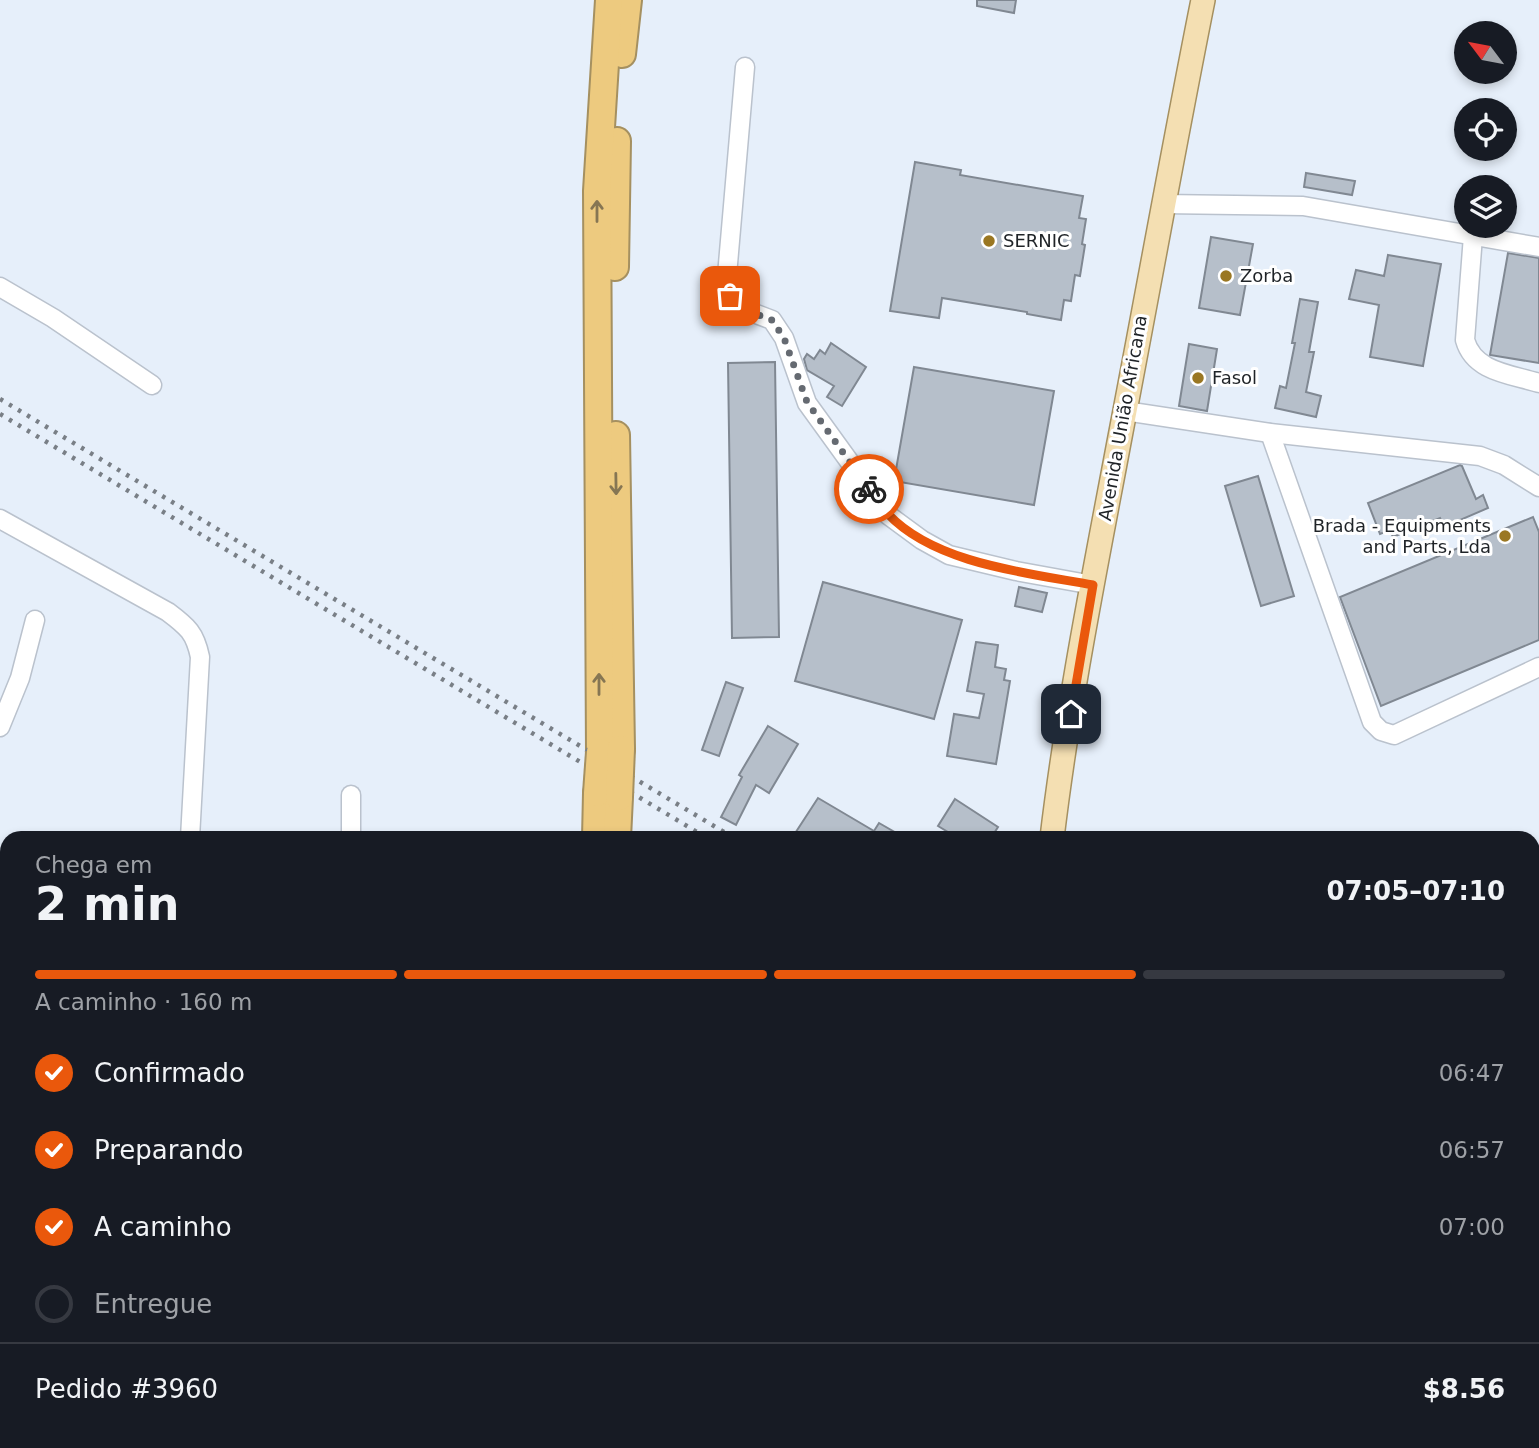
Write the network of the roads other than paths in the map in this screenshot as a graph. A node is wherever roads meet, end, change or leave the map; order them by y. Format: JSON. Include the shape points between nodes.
{"nodes":[{"id":1,"x":609,"y":0,"type":"edge"},
{"id":2,"x":628,"y":0,"type":"edge"},
{"id":3,"x":1203,"y":0,"type":"edge"},
{"id":4,"x":746,"y":67,"type":"dead end"},
{"id":5,"x":1162,"y":204,"type":"junction"},
{"id":6,"x":1454,"y":233,"type":"edge"},
{"id":7,"x":1473,"y":238,"type":"edge"},
{"id":8,"x":1485,"y":238,"type":"edge"},
{"id":9,"x":1539,"y":247,"type":"edge"},
{"id":10,"x":0,"y":287,"type":"edge"},
{"id":11,"x":1539,"y":383,"type":"edge"},
{"id":12,"x":152,"y":385,"type":"dead end"},
{"id":13,"x":1125,"y":411,"type":"junction"},
{"id":14,"x":1270,"y":433,"type":"junction"},
{"id":15,"x":1539,"y":487,"type":"edge"},
{"id":16,"x":0,"y":519,"type":"edge"},
{"id":17,"x":1093,"y":585,"type":"junction"},
{"id":18,"x":35,"y":620,"type":"dead end"},
{"id":19,"x":1539,"y":667,"type":"edge"},
{"id":20,"x":0,"y":727,"type":"edge"},
{"id":21,"x":610,"y":750,"type":"junction"},
{"id":22,"x":351,"y":795,"type":"dead end"},
{"id":23,"x":190,"y":831,"type":"edge"},
{"id":24,"x":351,"y":831,"type":"edge"},
{"id":25,"x":604,"y":831,"type":"edge"},
{"id":26,"x":1053,"y":831,"type":"edge"}],
"edges":[{"from":21,"to":1,"type":"highway","one_way":true,"via":[[597,191]]},
{"from":2,"to":21,"type":"highway","one_way":true,"via":[[616,162]]},
{"from":3,"to":5,"type":"main road","name":"Avenida União Africana"},
{"from":4,"to":17,"type":"street","via":[[726,287],[735,306],[772,320],[784,338],[807,402],[888,515],[949,555]]},
{"from":5,"to":6,"type":"street","via":[[1303,206]]},
{"from":5,"to":13,"type":"main road","name":"Avenida União Africana"},
{"from":7,"to":11,"type":"street","via":[[1468,351],[1485,367]]},
{"from":8,"to":9,"type":"street"},
{"from":10,"to":12,"type":"street"},
{"from":13,"to":14,"type":"street"},
{"from":13,"to":17,"type":"main road","name":"Avenida União Africana"},
{"from":14,"to":15,"type":"street","via":[[1480,456]]},
{"from":14,"to":19,"type":"street","via":[[1372,722],[1381,731],[1394,735]]},
{"from":16,"to":23,"type":"street","via":[[168,612],[196,639],[200,657]]},
{"from":17,"to":26,"type":"main road","name":"Avenida União Africana"},
{"from":18,"to":20,"type":"street","via":[[20,678]]},
{"from":21,"to":25,"type":"highway","bridge":true},
{"from":22,"to":24,"type":"street"}]}
